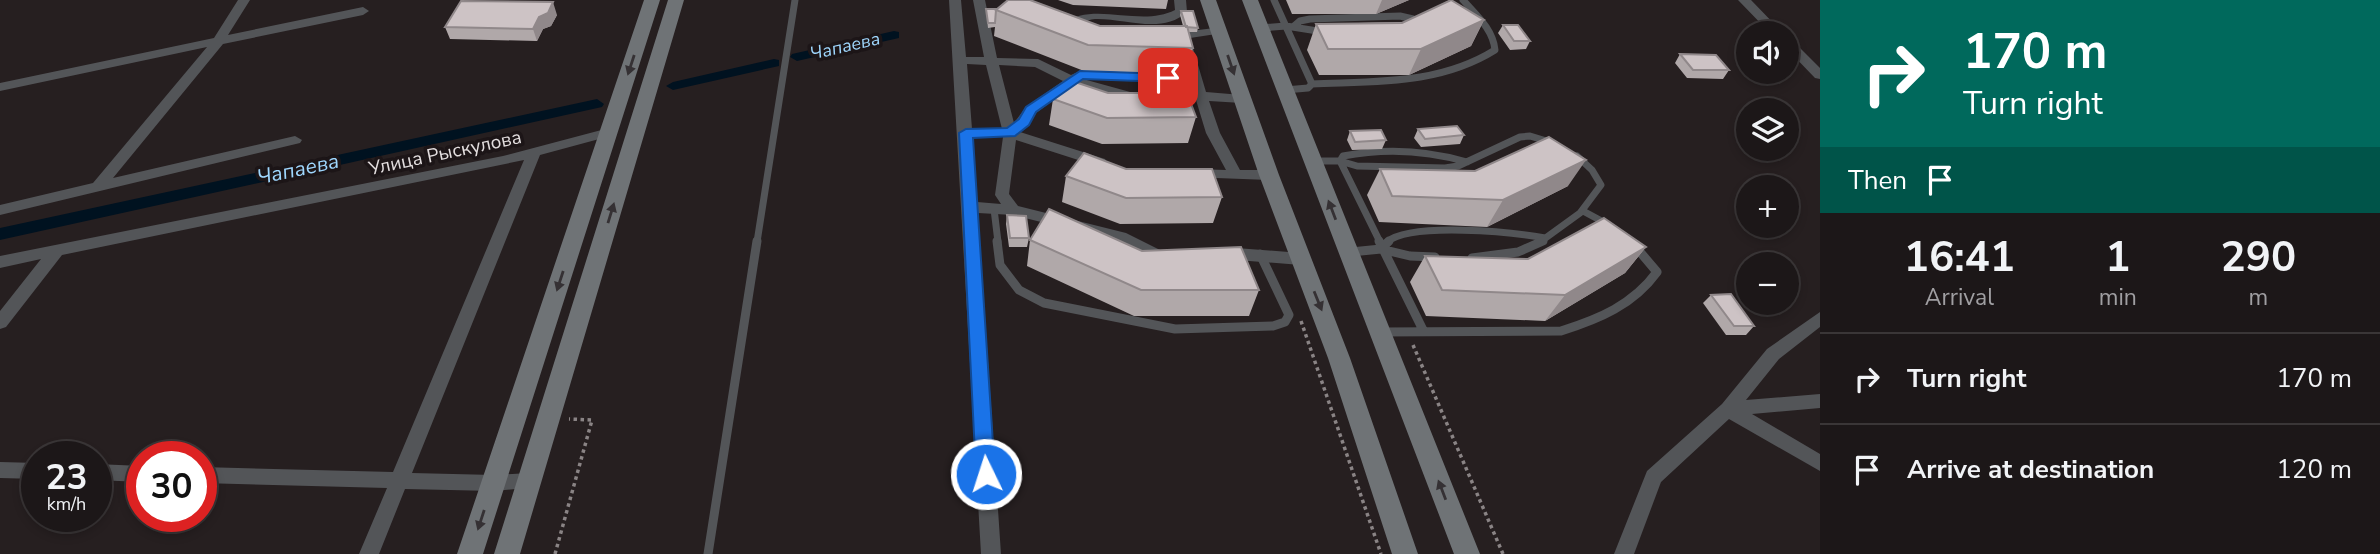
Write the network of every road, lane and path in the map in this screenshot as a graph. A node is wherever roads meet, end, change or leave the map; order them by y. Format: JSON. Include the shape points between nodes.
{"nodes":[{"id":1,"x":244,"y":0,"type":"edge"},
{"id":2,"x":676,"y":0,"type":"edge"},
{"id":3,"x":795,"y":0,"type":"edge"},
{"id":4,"x":955,"y":0,"type":"edge"},
{"id":5,"x":979,"y":0,"type":"edge"},
{"id":6,"x":1180,"y":0,"type":"edge"},
{"id":7,"x":1208,"y":0,"type":"edge"},
{"id":8,"x":1250,"y":0,"type":"edge"},
{"id":9,"x":1275,"y":0,"type":"edge"},
{"id":10,"x":1463,"y":0,"type":"edge"},
{"id":11,"x":1744,"y":0,"type":"edge"},
{"id":12,"x":651,"y":1,"type":"edge"},
{"id":13,"x":363,"y":11,"type":"dead end"},
{"id":14,"x":1424,"y":13,"type":"edge"},
{"id":15,"x":1413,"y":19,"type":"junction"},
{"id":16,"x":1765,"y":21,"type":"edge"},
{"id":17,"x":1402,"y":24,"type":"edge"},
{"id":18,"x":1289,"y":26,"type":"junction"},
{"id":19,"x":1259,"y":29,"type":"junction"},
{"id":20,"x":1107,"y":30,"type":"edge"},
{"id":21,"x":1219,"y":30,"type":"junction"},
{"id":22,"x":1338,"y":33,"type":"edge"},
{"id":23,"x":1158,"y":37,"type":"edge"},
{"id":24,"x":1185,"y":37,"type":"junction"},
{"id":25,"x":218,"y":42,"type":"junction"},
{"id":26,"x":1799,"y":55,"type":"edge"},
{"id":27,"x":958,"y":60,"type":"junction"},
{"id":28,"x":991,"y":60,"type":"junction"},
{"id":29,"x":1820,"y":75,"type":"edge"},
{"id":30,"x":1071,"y":80,"type":"junction"},
{"id":31,"x":1196,"y":81,"type":"junction"},
{"id":32,"x":1312,"y":84,"type":"junction"},
{"id":33,"x":0,"y":88,"type":"edge"},
{"id":34,"x":1285,"y":90,"type":"junction"},
{"id":35,"x":1201,"y":96,"type":"junction"},
{"id":36,"x":1242,"y":99,"type":"junction"},
{"id":37,"x":609,"y":132,"type":"junction"},
{"id":38,"x":966,"y":133,"type":"junction"},
{"id":39,"x":1010,"y":133,"type":"junction"},
{"id":40,"x":295,"y":140,"type":"dead end"},
{"id":41,"x":1557,"y":145,"type":"edge"},
{"id":42,"x":1567,"y":151,"type":"edge"},
{"id":43,"x":534,"y":153,"type":"junction"},
{"id":44,"x":1313,"y":161,"type":"junction"},
{"id":45,"x":1340,"y":161,"type":"junction"},
{"id":46,"x":1467,"y":162,"type":"junction"},
{"id":47,"x":1120,"y":167,"type":"edge"},
{"id":48,"x":1185,"y":174,"type":"edge"},
{"id":49,"x":1236,"y":175,"type":"junction"},
{"id":50,"x":1269,"y":175,"type":"junction"},
{"id":51,"x":98,"y":187,"type":"junction"},
{"id":52,"x":968,"y":207,"type":"junction"},
{"id":53,"x":994,"y":209,"type":"junction"},
{"id":54,"x":0,"y":210,"type":"edge"},
{"id":55,"x":1013,"y":210,"type":"junction"},
{"id":56,"x":1583,"y":211,"type":"junction"},
{"id":57,"x":1545,"y":238,"type":"junction"},
{"id":58,"x":58,"y":249,"type":"junction"},
{"id":59,"x":1381,"y":249,"type":"junction"},
{"id":60,"x":1349,"y":252,"type":"junction"},
{"id":61,"x":1209,"y":254,"type":"edge"},
{"id":62,"x":1260,"y":254,"type":"junction"},
{"id":63,"x":1185,"y":256,"type":"edge"},
{"id":64,"x":1444,"y":258,"type":"edge"},
{"id":65,"x":1467,"y":259,"type":"edge"},
{"id":66,"x":1301,"y":260,"type":"junction"},
{"id":67,"x":0,"y":262,"type":"edge"},
{"id":68,"x":1820,"y":318,"type":"edge"},
{"id":69,"x":0,"y":323,"type":"edge"},
{"id":70,"x":1424,"y":331,"type":"junction"},
{"id":71,"x":1380,"y":332,"type":"junction"},
{"id":72,"x":1820,"y":401,"type":"edge"},
{"id":73,"x":1728,"y":409,"type":"junction"},
{"id":74,"x":548,"y":418,"type":"junction"},
{"id":75,"x":1820,"y":463,"type":"edge"},
{"id":76,"x":0,"y":470,"type":"edge"},
{"id":77,"x":21,"y":471,"type":"edge"},
{"id":78,"x":217,"y":475,"type":"edge"},
{"id":79,"x":399,"y":481,"type":"junction"},
{"id":80,"x":529,"y":481,"type":"junction"},
{"id":81,"x":494,"y":483,"type":"junction"},
{"id":82,"x":369,"y":554,"type":"edge"},
{"id":83,"x":470,"y":554,"type":"edge"},
{"id":84,"x":507,"y":554,"type":"edge"},
{"id":85,"x":555,"y":554,"type":"edge"},
{"id":86,"x":708,"y":554,"type":"edge"},
{"id":87,"x":991,"y":554,"type":"edge"},
{"id":88,"x":1405,"y":554,"type":"edge"},
{"id":89,"x":1467,"y":554,"type":"edge"},
{"id":90,"x":1624,"y":554,"type":"edge"}],
"edges":[{"from":1,"to":25,"type":"street"},
{"from":74,"to":2,"type":"street","one_way":true},
{"from":3,"to":86,"type":"lane"},
{"from":4,"to":27,"type":"street"},
{"from":5,"to":28,"type":"street"},
{"from":6,"to":20,"type":"street","via":[[1181,12],[1175,17],[1086,16],[1062,21]]},
{"from":7,"to":21,"type":"street"},
{"from":8,"to":19,"type":"street"},
{"from":9,"to":18,"type":"lane"},
{"from":10,"to":32,"type":"lane","via":[[1495,44],[1485,58],[1437,76]]},
{"from":11,"to":16,"type":"street"},
{"from":12,"to":37,"type":"street","one_way":true},
{"from":13,"to":25,"type":"street"},
{"from":14,"to":15,"type":"lane"},
{"from":15,"to":17,"type":"lane"},
{"from":15,"to":18,"type":"lane","via":[[1310,19]]},
{"from":18,"to":19,"type":"lane"},
{"from":18,"to":22,"type":"lane"},
{"from":18,"to":32,"type":"lane"},
{"from":19,"to":34,"type":"street"},
{"from":21,"to":24,"type":"street"},
{"from":21,"to":36,"type":"street","one_way":true},
{"from":23,"to":24,"type":"street"},
{"from":24,"to":31,"type":"street"},
{"from":25,"to":33,"type":"street"},
{"from":25,"to":51,"type":"street"},
{"from":26,"to":29,"type":"street"},
{"from":27,"to":28,"type":"street"},
{"from":27,"to":38,"type":"street"},
{"from":28,"to":30,"type":"street","via":[[1038,63]]},
{"from":28,"to":39,"type":"street"},
{"from":30,"to":31,"type":"street","via":[[1080,75]]},
{"from":30,"to":35,"type":"street","via":[[1134,98]]},
{"from":30,"to":39,"type":"street","via":[[1031,110]]},
{"from":31,"to":35,"type":"street"},
{"from":32,"to":34,"type":"lane"},
{"from":34,"to":44,"type":"street"},
{"from":35,"to":36,"type":"street"},
{"from":35,"to":49,"type":"street","via":[[1213,133]]},
{"from":36,"to":50,"type":"street"},
{"from":37,"to":43,"type":"street","name":"Улица Рыскулова"},
{"from":37,"to":81,"type":"street","one_way":true},
{"from":38,"to":39,"type":"street"},
{"from":38,"to":52,"type":"street"},
{"from":39,"to":47,"type":"street"},
{"from":39,"to":55,"type":"street","via":[[1002,195]]},
{"from":40,"to":51,"type":"street"},
{"from":41,"to":46,"type":"lane","via":[[1520,137]]},
{"from":42,"to":56,"type":"lane","via":[[1592,170],[1601,185]]},
{"from":43,"to":58,"type":"street","name":"Улица Рыскулова"},
{"from":43,"to":79,"type":"street"},
{"from":44,"to":45,"type":"lane"},
{"from":60,"to":44,"type":"street","one_way":true},
{"from":45,"to":46,"type":"lane","via":[[1357,166],[1424,168]]},
{"from":45,"to":46,"type":"lane","via":[[1354,154],[1403,152],[1440,154]]},
{"from":45,"to":59,"type":"lane"},
{"from":48,"to":49,"type":"street"},
{"from":49,"to":50,"type":"street"},
{"from":50,"to":66,"type":"street"},
{"from":51,"to":54,"type":"street"},
{"from":52,"to":53,"type":"street"},
{"from":52,"to":87,"type":"street"},
{"from":53,"to":55,"type":"street"},
{"from":53,"to":62,"type":"lane","via":[[1000,265],[1019,290],[1044,303],[1175,329],[1285,322],[1289,315]]},
{"from":55,"to":63,"type":"street","via":[[1121,237],[1160,258]]},
{"from":56,"to":57,"type":"lane"},
{"from":56,"to":70,"type":"lane","via":[[1612,226],[1647,257],[1657,272],[1648,286],[1612,313],[1561,331]]},
{"from":57,"to":59,"type":"lane","via":[[1523,233],[1420,233],[1397,236]]},
{"from":57,"to":65,"type":"lane","via":[[1503,256]]},
{"from":58,"to":67,"type":"street","name":"Улица Рыскулова"},
{"from":58,"to":69,"type":"street"},
{"from":59,"to":60,"type":"lane"},
{"from":59,"to":64,"type":"lane"},
{"from":59,"to":70,"type":"lane"},
{"from":60,"to":71,"type":"street"},
{"from":61,"to":62,"type":"street"},
{"from":62,"to":66,"type":"street"},
{"from":66,"to":88,"type":"street","one_way":true},
{"from":68,"to":73,"type":"street","via":[[1773,354]]},
{"from":70,"to":71,"type":"lane"},
{"from":89,"to":71,"type":"street","one_way":true},
{"from":72,"to":73,"type":"street"},
{"from":73,"to":75,"type":"street"},
{"from":73,"to":90,"type":"street","via":[[1654,477]]},
{"from":74,"to":80,"type":"street"},
{"from":74,"to":85,"type":"path","via":[[592,419]]},
{"from":76,"to":77,"type":"street"},
{"from":78,"to":79,"type":"street"},
{"from":79,"to":81,"type":"street"},
{"from":79,"to":82,"type":"street"},
{"from":80,"to":81,"type":"street"},
{"from":80,"to":84,"type":"street"},
{"from":81,"to":83,"type":"street","one_way":true}]}
